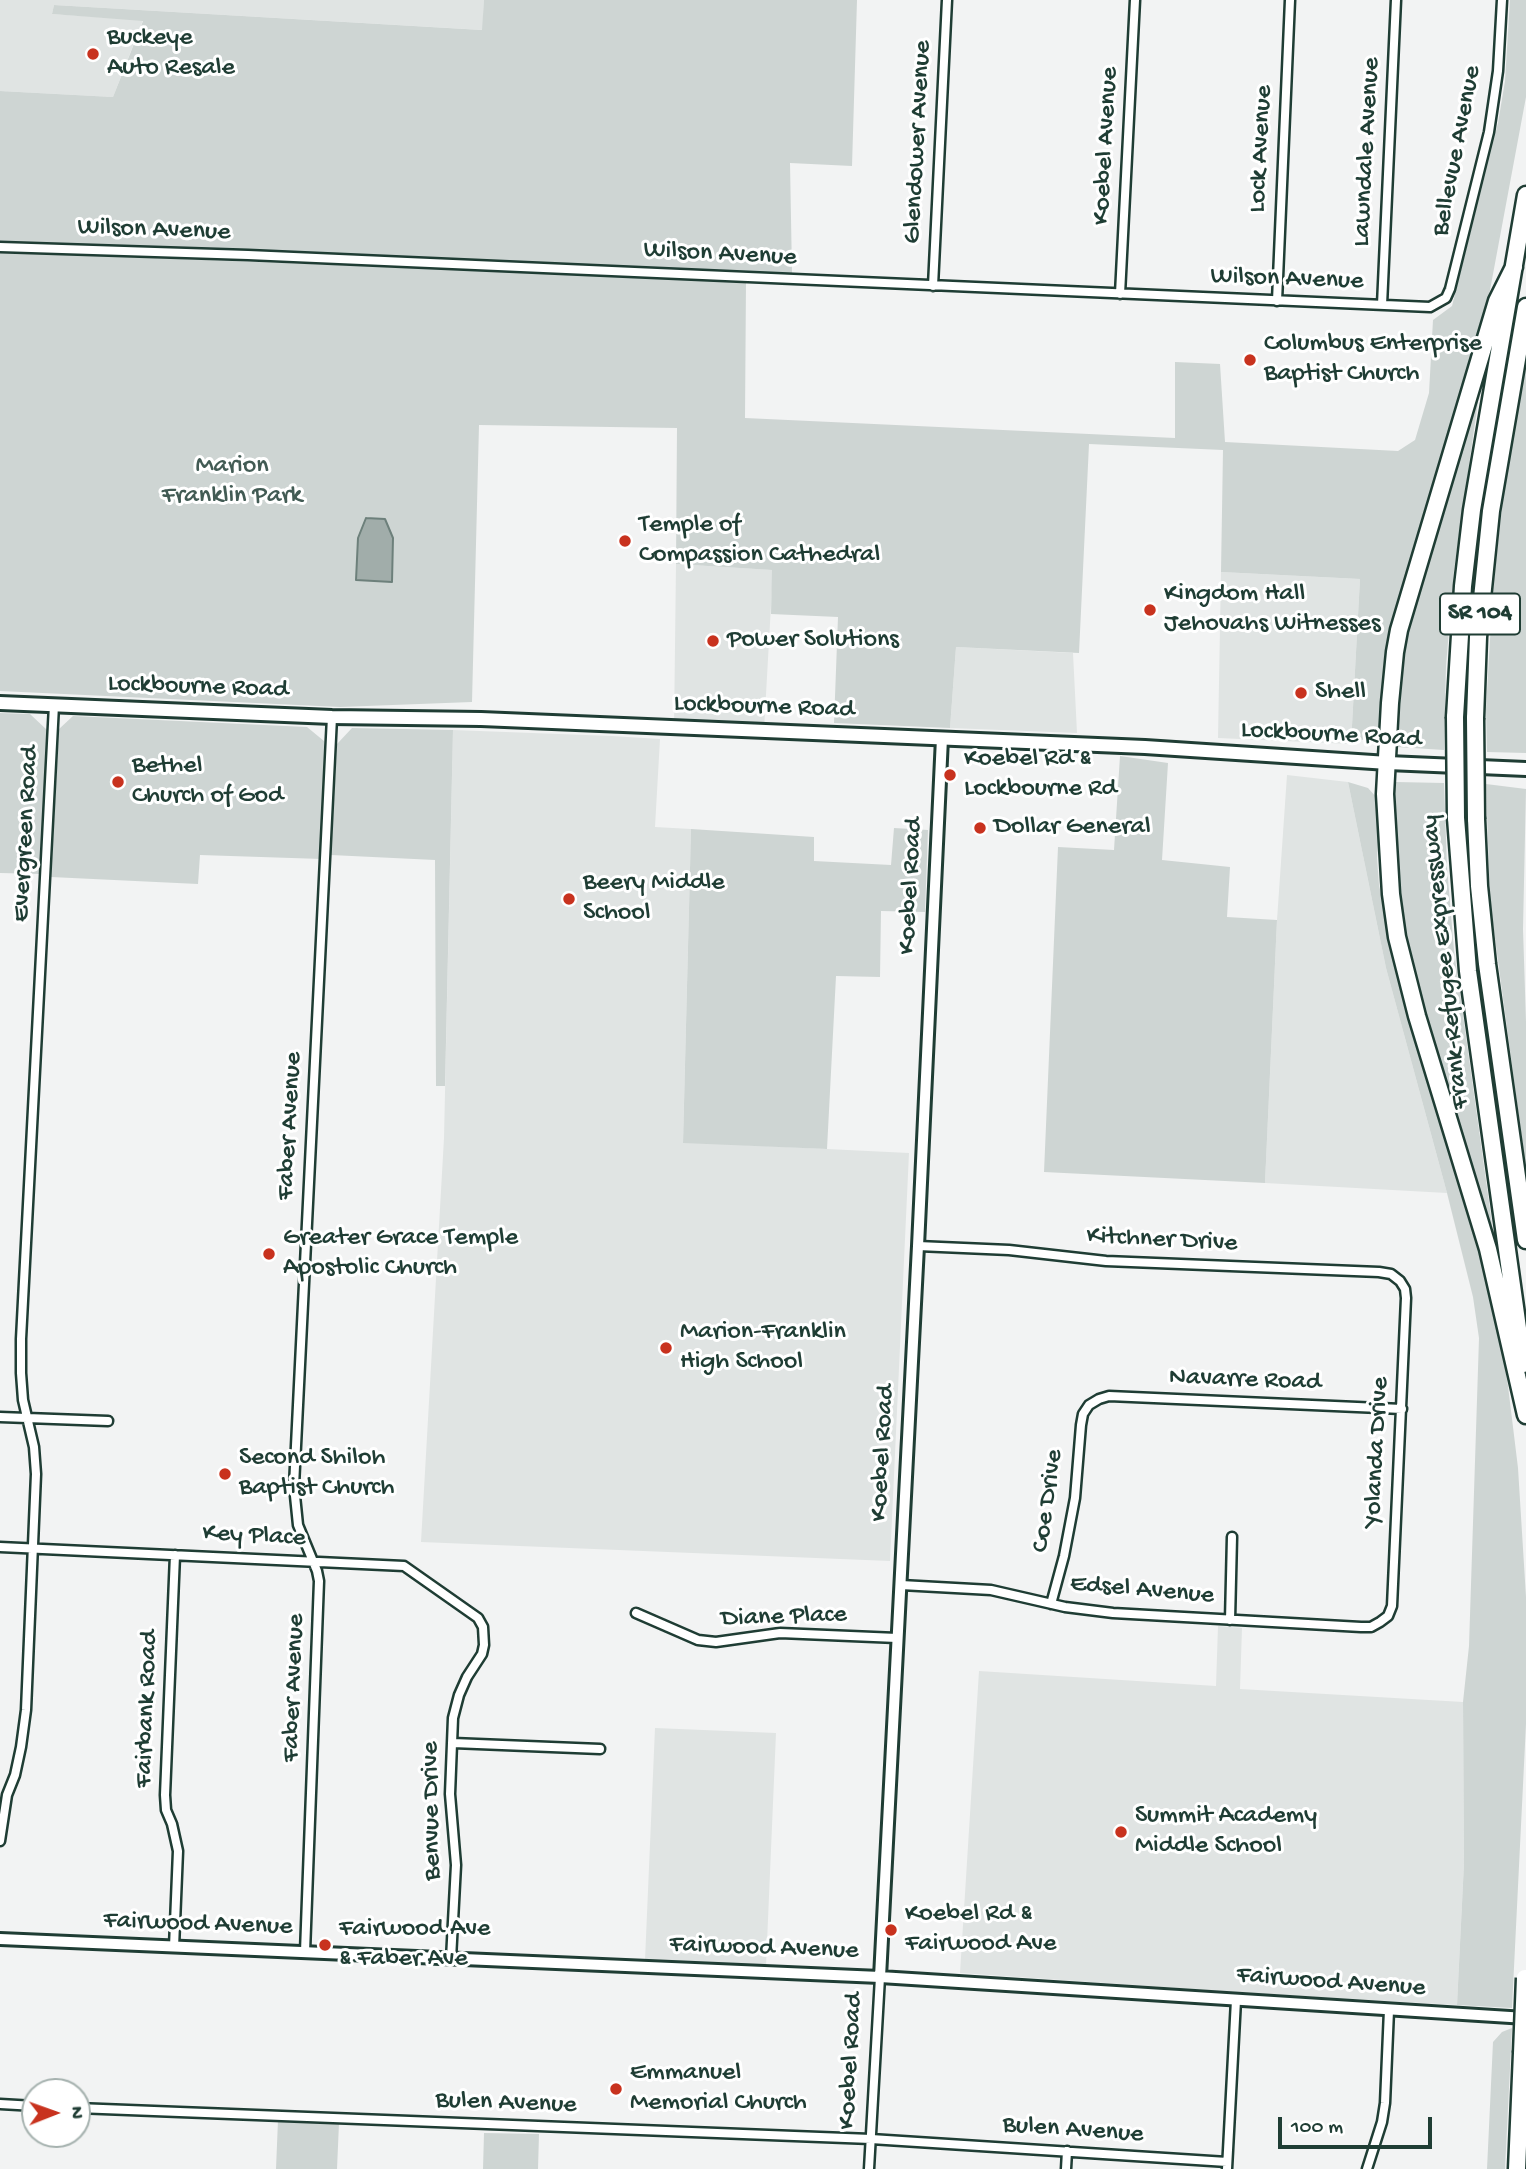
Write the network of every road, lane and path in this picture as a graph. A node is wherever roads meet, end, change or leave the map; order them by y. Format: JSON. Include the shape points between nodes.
{"nodes":[{"id":1,"x":947,"y":0,"type":"edge"},
{"id":2,"x":1135,"y":0,"type":"edge"},
{"id":3,"x":1290,"y":0,"type":"edge"},
{"id":4,"x":1396,"y":0,"type":"edge"},
{"id":5,"x":1502,"y":0,"type":"edge"},
{"id":6,"x":1526,"y":195,"type":"edge"},
{"id":7,"x":0,"y":247,"type":"edge"},
{"id":8,"x":1514,"y":267,"type":"junction"},
{"id":9,"x":933,"y":286,"type":"junction"},
{"id":10,"x":1121,"y":294,"type":"junction"},
{"id":11,"x":1277,"y":300,"type":"junction"},
{"id":12,"x":1438,"y":304,"type":"joint"},
{"id":13,"x":1382,"y":305,"type":"junction"},
{"id":14,"x":1526,"y":307,"type":"edge"},
{"id":15,"x":0,"y":703,"type":"edge"},
{"id":16,"x":54,"y":705,"type":"junction"},
{"id":17,"x":332,"y":717,"type":"junction"},
{"id":18,"x":942,"y":738,"type":"junction"},
{"id":19,"x":1388,"y":762,"type":"junction"},
{"id":20,"x":1526,"y":769,"type":"edge"},
{"id":21,"x":1526,"y":1240,"type":"edge"},
{"id":22,"x":918,"y":1246,"type":"junction"},
{"id":23,"x":1400,"y":1281,"type":"joint"},
{"id":24,"x":1526,"y":1391,"type":"edge"},
{"id":25,"x":1090,"y":1405,"type":"joint"},
{"id":26,"x":1402,"y":1409,"type":"junction"},
{"id":27,"x":1526,"y":1415,"type":"edge"},
{"id":28,"x":0,"y":1417,"type":"edge"},
{"id":29,"x":28,"y":1419,"type":"junction"},
{"id":30,"x":108,"y":1421,"type":"dead end"},
{"id":31,"x":1232,"y":1537,"type":"dead end"},
{"id":32,"x":0,"y":1547,"type":"edge"},
{"id":33,"x":33,"y":1548,"type":"junction"},
{"id":34,"x":175,"y":1555,"type":"junction"},
{"id":35,"x":313,"y":1561,"type":"junction"},
{"id":36,"x":901,"y":1584,"type":"junction"},
{"id":37,"x":1051,"y":1604,"type":"junction"},
{"id":38,"x":636,"y":1613,"type":"dead end"},
{"id":39,"x":1230,"y":1620,"type":"junction"},
{"id":40,"x":1380,"y":1622,"type":"joint"},
{"id":41,"x":483,"y":1627,"type":"joint"},
{"id":42,"x":897,"y":1638,"type":"junction"},
{"id":43,"x":453,"y":1743,"type":"junction"},
{"id":44,"x":600,"y":1749,"type":"dead end"},
{"id":45,"x":4,"y":1794,"type":"edge"},
{"id":46,"x":0,"y":1841,"type":"edge"},
{"id":47,"x":0,"y":1939,"type":"edge"},
{"id":48,"x":174,"y":1947,"type":"junction"},
{"id":49,"x":305,"y":1952,"type":"junction"},
{"id":50,"x":452,"y":1959,"type":"junction"},
{"id":51,"x":1526,"y":1965,"type":"edge"},
{"id":52,"x":880,"y":1977,"type":"junction"},
{"id":53,"x":1525,"y":1979,"type":"edge"},
{"id":54,"x":1236,"y":2000,"type":"junction"},
{"id":55,"x":1389,"y":2010,"type":"junction"},
{"id":56,"x":1526,"y":2018,"type":"edge"},
{"id":57,"x":0,"y":2104,"type":"edge"},
{"id":58,"x":21,"y":2105,"type":"edge"},
{"id":59,"x":91,"y":2109,"type":"edge"},
{"id":60,"x":871,"y":2139,"type":"junction"},
{"id":61,"x":1067,"y":2151,"type":"junction"},
{"id":62,"x":1227,"y":2165,"type":"edge"},
{"id":63,"x":869,"y":2169,"type":"edge"},
{"id":64,"x":1066,"y":2169,"type":"edge"},
{"id":65,"x":1367,"y":2169,"type":"edge"},
{"id":66,"x":1517,"y":2169,"type":"edge"}],
"edges":[{"from":1,"to":9,"type":"street","name":"Glendower Avenue"},
{"from":2,"to":10,"type":"street","name":"Koebel Avenue"},
{"from":3,"to":11,"type":"street","name":"Lock Avenue"},
{"from":4,"to":13,"type":"street","name":"Lawndale Avenue"},
{"from":5,"to":12,"type":"street","name":"Bellevue Avenue","via":[[1489,132],[1450,289]]},
{"from":6,"to":8,"type":"highway","name":"Frank-Refugee Expressway","number":"SR 104"},
{"from":7,"to":9,"type":"street","name":"Wilson Avenue"},
{"from":8,"to":19,"type":"highway","via":[[1497,301],[1399,630]]},
{"from":8,"to":24,"type":"highway","name":"Frank-Refugee Expressway","number":"SR 104","bridge":true,"via":[[1479,456],[1463,586],[1455,717],[1456,818],[1468,971]]},
{"from":9,"to":10,"type":"street","name":"Wilson Avenue"},
{"from":10,"to":11,"type":"street","name":"Wilson Avenue"},
{"from":11,"to":13,"type":"street","name":"Wilson Avenue"},
{"from":12,"to":13,"type":"street","name":"Wilson Avenue"},
{"from":14,"to":21,"type":"highway","name":"Frank-Refugee Expressway","number":"SR 104","bridge":true,"via":[[1490,523],[1475,718],[1479,886]]},
{"from":15,"to":16,"type":"main road","name":"Lockbourne Road"},
{"from":16,"to":17,"type":"main road","name":"Lockbourne Road"},
{"from":16,"to":29,"type":"street","name":"Evergreen Road","via":[[21,1339]]},
{"from":17,"to":18,"type":"main road","name":"Lockbourne Road"},
{"from":17,"to":35,"type":"street","name":"Faber Avenue","via":[[294,1486],[298,1525]]},
{"from":18,"to":19,"type":"main road","name":"Lockbourne Road"},
{"from":18,"to":22,"type":"street","name":"Koebel Road"},
{"from":19,"to":20,"type":"main road","name":"Lockbourne Road"},
{"from":19,"to":27,"type":"highway","via":[[1387,852],[1397,937],[1488,1249]]},
{"from":22,"to":23,"type":"street","name":"Kitchner Drive","via":[[1106,1261],[1379,1272]]},
{"from":22,"to":36,"type":"street","name":"Koebel Road"},
{"from":23,"to":26,"type":"street","name":"Yolanda Drive","via":[[1406,1298]]},
{"from":25,"to":26,"type":"street","name":"Navarre Road","via":[[1109,1396]]},
{"from":25,"to":37,"type":"street","name":"Coe Drive","via":[[1083,1414],[1075,1498]]},
{"from":26,"to":40,"type":"street","name":"Yolanda Drive","via":[[1392,1606]]},
{"from":28,"to":29,"type":"street"},
{"from":29,"to":30,"type":"street"},
{"from":29,"to":33,"type":"street","name":"Evergreen Road","via":[[36,1474]]},
{"from":31,"to":39,"type":"street"},
{"from":32,"to":33,"type":"street","name":"Key Place"},
{"from":33,"to":34,"type":"street","name":"Key Place"},
{"from":33,"to":45,"type":"street","name":"Evergreen Road","via":[[26,1710],[15,1775]]},
{"from":34,"to":35,"type":"street","name":"Key Place"},
{"from":34,"to":48,"type":"street","name":"Fairbank Road","via":[[165,1795],[178,1851]]},
{"from":35,"to":41,"type":"street","name":"Key Place","via":[[404,1566],[470,1611]]},
{"from":35,"to":49,"type":"street","name":"Faber Avenue","via":[[319,1603]]},
{"from":36,"to":37,"type":"street","name":"Edsel Avenue","via":[[990,1590]]},
{"from":36,"to":42,"type":"street","name":"Koebel Road"},
{"from":37,"to":39,"type":"street","name":"Edsel Avenue"},
{"from":38,"to":42,"type":"street","name":"Diane Place","via":[[698,1640],[732,1641],[780,1633]]},
{"from":39,"to":40,"type":"street","name":"Edsel Avenue","via":[[1361,1627]]},
{"from":41,"to":43,"type":"street","name":"Benvue Drive","via":[[482,1654],[467,1677],[453,1718]]},
{"from":42,"to":52,"type":"street","name":"Koebel Road"},
{"from":43,"to":44,"type":"street"},
{"from":43,"to":50,"type":"street","name":"Benvue Drive","via":[[450,1794],[456,1865]]},
{"from":45,"to":46,"type":"street","name":"Evergreen Road"},
{"from":47,"to":48,"type":"street","name":"Fairwood Avenue"},
{"from":48,"to":49,"type":"street","name":"Fairwood Avenue"},
{"from":49,"to":50,"type":"street","name":"Fairwood Avenue"},
{"from":50,"to":52,"type":"street","name":"Fairwood Avenue"},
{"from":51,"to":53,"type":"highway"},
{"from":52,"to":54,"type":"street","name":"Fairwood Avenue"},
{"from":52,"to":60,"type":"street","name":"Koebel Road"},
{"from":53,"to":66,"type":"highway","bridge":true},
{"from":54,"to":55,"type":"street","name":"Fairwood Avenue"},
{"from":54,"to":62,"type":"street"},
{"from":55,"to":56,"type":"street","name":"Fairwood Avenue"},
{"from":55,"to":65,"type":"street","via":[[1385,2103]]},
{"from":57,"to":58,"type":"street"},
{"from":59,"to":60,"type":"street","name":"Bulen Avenue"},
{"from":60,"to":61,"type":"street","name":"Bulen Avenue"},
{"from":60,"to":63,"type":"street","name":"Koebel Road"},
{"from":61,"to":62,"type":"street","name":"Bulen Avenue"},
{"from":61,"to":64,"type":"street"}]}
